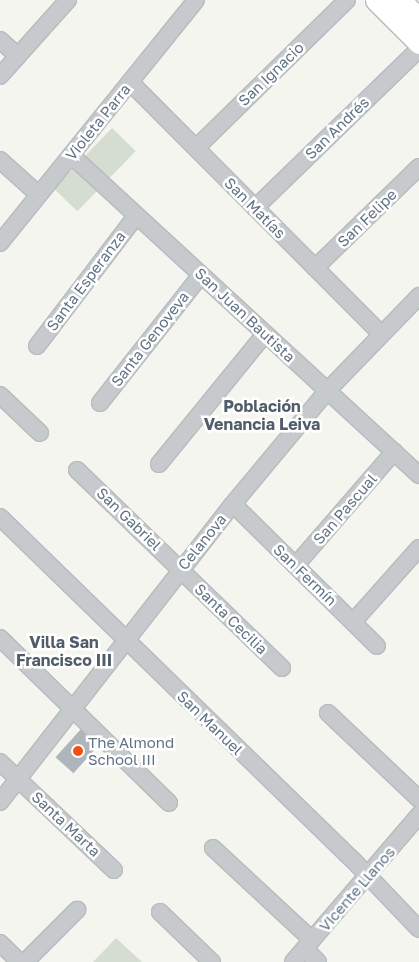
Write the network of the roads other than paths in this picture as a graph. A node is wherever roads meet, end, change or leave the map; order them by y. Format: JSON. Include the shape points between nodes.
{"nodes":[{"id":1,"x":68,"y":0,"type":"edge"},
{"id":2,"x":196,"y":0,"type":"edge"},
{"id":3,"x":348,"y":0,"type":"edge"},
{"id":4,"x":376,"y":0,"type":"edge"},
{"id":5,"x":400,"y":0,"type":"edge"},
{"id":6,"x":419,"y":19,"type":"edge"},
{"id":7,"x":0,"y":40,"type":"edge"},
{"id":8,"x":419,"y":44,"type":"edge"},
{"id":9,"x":419,"y":49,"type":"edge"},
{"id":10,"x":18,"y":56,"type":"junction"},
{"id":11,"x":0,"y":76,"type":"edge"},
{"id":12,"x":130,"y":82,"type":"junction"},
{"id":13,"x":196,"y":148,"type":"junction"},
{"id":14,"x":71,"y":155,"type":"junction"},
{"id":15,"x":0,"y":160,"type":"edge"},
{"id":16,"x":419,"y":167,"type":"edge"},
{"id":17,"x":39,"y":195,"type":"junction"},
{"id":18,"x":255,"y":208,"type":"junction"},
{"id":19,"x":136,"y":216,"type":"junction"},
{"id":20,"x":0,"y":243,"type":"edge"},
{"id":21,"x":315,"y":268,"type":"junction"},
{"id":22,"x":201,"y":275,"type":"junction"},
{"id":23,"x":419,"y":296,"type":"edge"},
{"id":24,"x":265,"y":334,"type":"junction"},
{"id":25,"x":381,"y":334,"type":"junction"},
{"id":26,"x":37,"y":346,"type":"dead end"},
{"id":27,"x":327,"y":390,"type":"junction"},
{"id":28,"x":0,"y":395,"type":"edge"},
{"id":29,"x":100,"y":403,"type":"dead end"},
{"id":30,"x":40,"y":433,"type":"dead end"},
{"id":31,"x":394,"y":452,"type":"junction"},
{"id":32,"x":159,"y":464,"type":"dead end"},
{"id":33,"x":77,"y":470,"type":"dead end"},
{"id":34,"x":419,"y":475,"type":"edge"},
{"id":35,"x":233,"y":504,"type":"junction"},
{"id":36,"x":0,"y":518,"type":"edge"},
{"id":37,"x":419,"y":548,"type":"edge"},
{"id":38,"x":296,"y":566,"type":"junction"},
{"id":39,"x":180,"y":569,"type":"junction"},
{"id":40,"x":353,"y":622,"type":"junction"},
{"id":41,"x":0,"y":638,"type":"edge"},
{"id":42,"x":124,"y":640,"type":"junction"},
{"id":43,"x":378,"y":646,"type":"dead end"},
{"id":44,"x":282,"y":668,"type":"dead end"},
{"id":45,"x":72,"y":706,"type":"junction"},
{"id":46,"x":328,"y":713,"type":"dead end"},
{"id":47,"x":0,"y":762,"type":"edge"},
{"id":48,"x":17,"y":778,"type":"junction"},
{"id":49,"x":419,"y":799,"type":"edge"},
{"id":50,"x":0,"y":802,"type":"edge"},
{"id":51,"x":169,"y":803,"type":"dead end"},
{"id":52,"x":419,"y":815,"type":"edge"},
{"id":53,"x":213,"y":848,"type":"dead end"},
{"id":54,"x":114,"y":870,"type":"dead end"},
{"id":55,"x":367,"y":878,"type":"junction"},
{"id":56,"x":77,"y":910,"type":"dead end"},
{"id":57,"x":160,"y":912,"type":"dead end"},
{"id":58,"x":419,"y":929,"type":"edge"},
{"id":59,"x":0,"y":943,"type":"edge"},
{"id":60,"x":309,"y":945,"type":"junction"},
{"id":61,"x":20,"y":962,"type":"edge"},
{"id":62,"x":26,"y":962,"type":"edge"},
{"id":63,"x":212,"y":962,"type":"edge"},
{"id":64,"x":293,"y":962,"type":"edge"},
{"id":65,"x":318,"y":962,"type":"edge"}],
"edges":[{"from":1,"to":10,"type":"street"},
{"from":2,"to":12,"type":"street","name":"Violeta Parra"},
{"from":3,"to":13,"type":"street","name":"San Ignacio"},
{"from":4,"to":8,"type":"main road"},
{"from":5,"to":6,"type":"main road"},
{"from":7,"to":10,"type":"street"},
{"from":9,"to":18,"type":"street","name":"San Andrés"},
{"from":10,"to":11,"type":"street"},
{"from":12,"to":13,"type":"street","name":"San Matías"},
{"from":12,"to":14,"type":"street","name":"Violeta Parra"},
{"from":13,"to":18,"type":"street","name":"San Matías"},
{"from":14,"to":17,"type":"street","name":"Violeta Parra"},
{"from":14,"to":19,"type":"street","name":"San Juan Bautista"},
{"from":15,"to":17,"type":"street"},
{"from":16,"to":21,"type":"street","name":"San Felipe"},
{"from":17,"to":20,"type":"street","name":"Violeta Parra"},
{"from":18,"to":21,"type":"street","name":"San Matías"},
{"from":19,"to":22,"type":"street","name":"San Juan Bautista"},
{"from":19,"to":26,"type":"street","name":"Santa Esperanza"},
{"from":21,"to":25,"type":"street","name":"San Matías"},
{"from":22,"to":24,"type":"street","name":"San Juan Bautista"},
{"from":22,"to":29,"type":"street","name":"Santa Genoveva"},
{"from":23,"to":25,"type":"street","name":"Celanova"},
{"from":24,"to":27,"type":"street","name":"San Juan Bautista"},
{"from":24,"to":32,"type":"street"},
{"from":25,"to":27,"type":"street","name":"Celanova"},
{"from":27,"to":31,"type":"street","name":"San Juan Bautista"},
{"from":27,"to":35,"type":"street","name":"Celanova"},
{"from":28,"to":30,"type":"street"},
{"from":31,"to":34,"type":"street","name":"San Juan Bautista"},
{"from":31,"to":38,"type":"street","name":"San Pascual"},
{"from":33,"to":39,"type":"street","name":"San Gabriel"},
{"from":35,"to":38,"type":"street","name":"San Fermín"},
{"from":35,"to":39,"type":"street","name":"Celanova"},
{"from":36,"to":42,"type":"street","name":"San Manuel"},
{"from":37,"to":40,"type":"street"},
{"from":38,"to":40,"type":"street","name":"San Fermín"},
{"from":39,"to":42,"type":"street","name":"Celanova"},
{"from":39,"to":44,"type":"street","name":"Santa Cecilia"},
{"from":40,"to":43,"type":"street","name":"San Fermín"},
{"from":41,"to":45,"type":"street"},
{"from":42,"to":45,"type":"street","name":"Celanova"},
{"from":42,"to":55,"type":"street","name":"San Manuel"},
{"from":45,"to":48,"type":"street","name":"Celanova"},
{"from":45,"to":51,"type":"street"},
{"from":46,"to":49,"type":"street"},
{"from":47,"to":48,"type":"street","name":"Santa Marta"},
{"from":48,"to":50,"type":"street","name":"Celanova"},
{"from":48,"to":54,"type":"street","name":"Santa Marta"},
{"from":52,"to":55,"type":"street","name":"Vicente Llanos"},
{"from":53,"to":60,"type":"street"},
{"from":55,"to":58,"type":"street","name":"San Manuel"},
{"from":55,"to":60,"type":"street","name":"Vicente Llanos"},
{"from":56,"to":62,"type":"street"},
{"from":57,"to":63,"type":"street"},
{"from":59,"to":61,"type":"street"},
{"from":60,"to":64,"type":"street","name":"Vicente Llanos"},
{"from":60,"to":65,"type":"street"}]}
